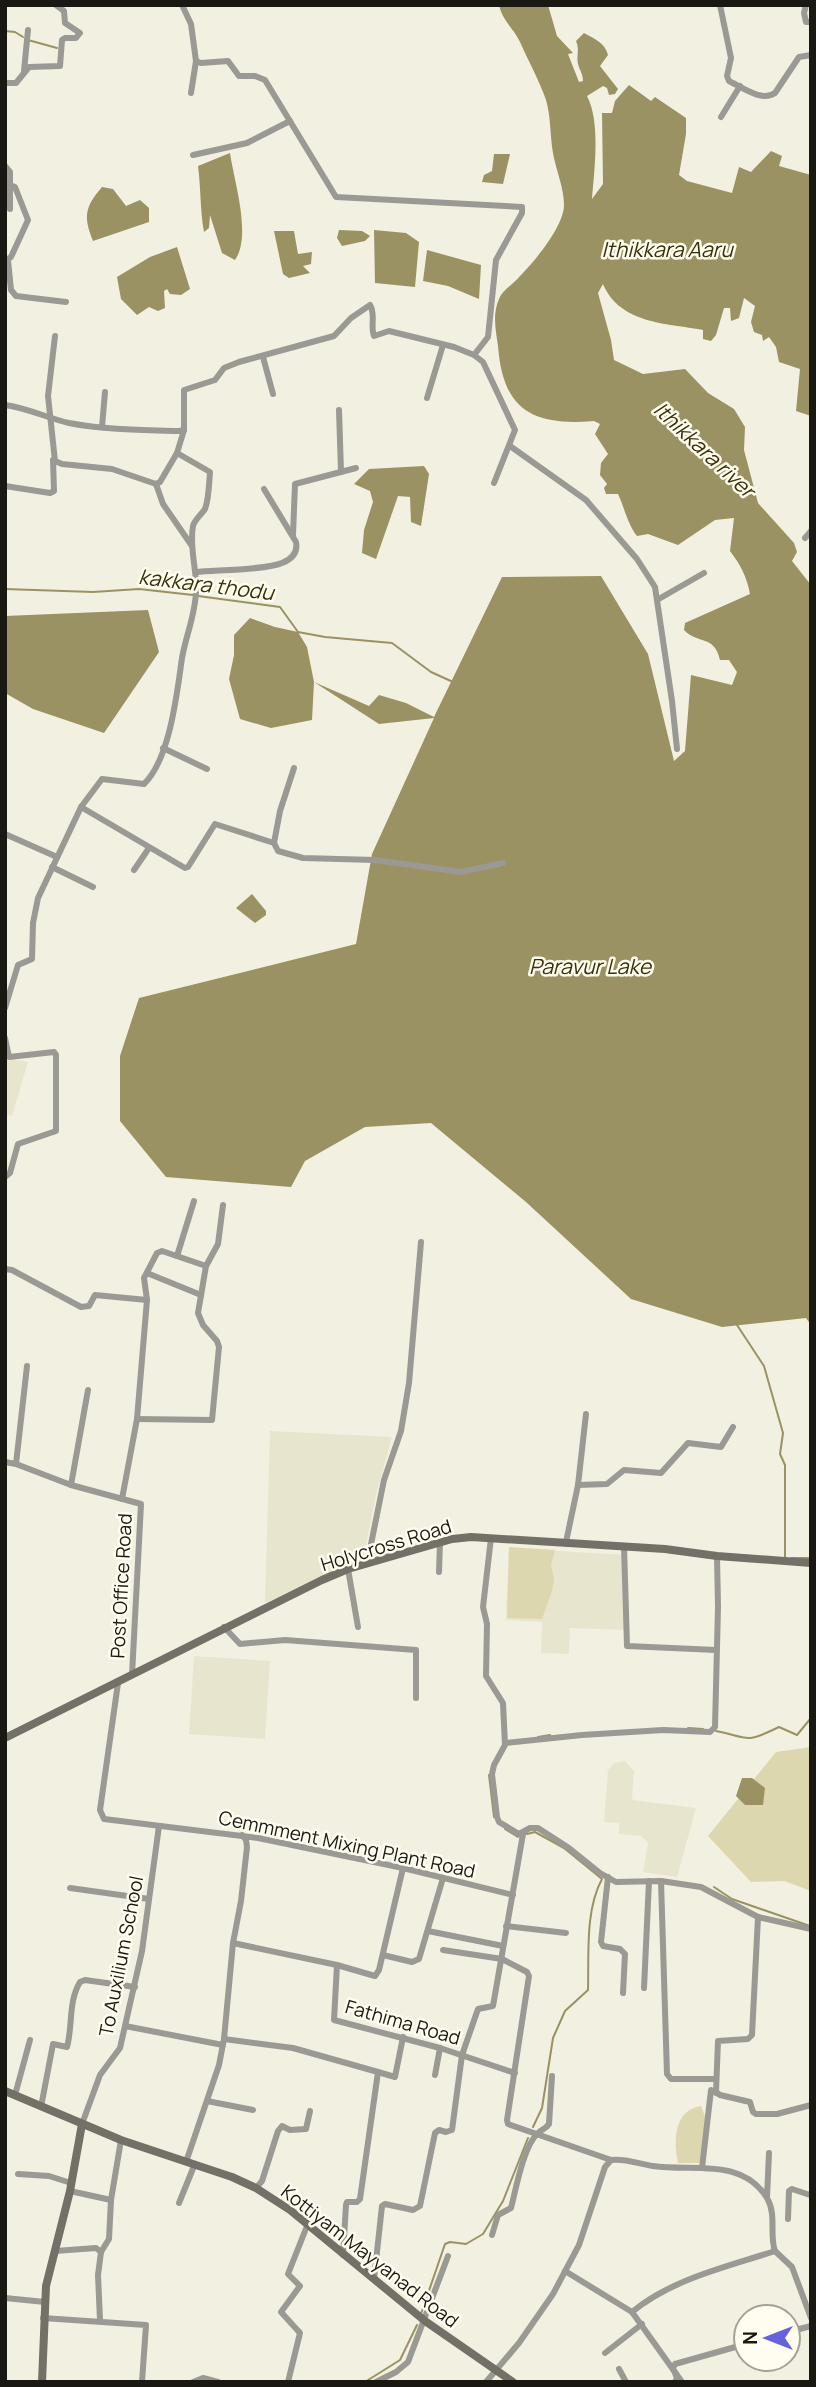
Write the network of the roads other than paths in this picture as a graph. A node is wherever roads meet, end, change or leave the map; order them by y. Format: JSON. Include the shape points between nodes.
{"nodes":[{"id":1,"x":56,"y":5,"type":"edge"},
{"id":2,"x":182,"y":5,"type":"edge"},
{"id":3,"x":720,"y":5,"type":"edge"},
{"id":4,"x":806,"y":5,"type":"edge"},
{"id":5,"x":811,"y":22,"type":"edge"},
{"id":6,"x":28,"y":30,"type":"dead end"},
{"id":7,"x":811,"y":55,"type":"edge"},
{"id":8,"x":196,"y":61,"type":"junction"},
{"id":9,"x":24,"y":71,"type":"junction"},
{"id":10,"x":5,"y":83,"type":"edge"},
{"id":11,"x":740,"y":86,"type":"junction"},
{"id":12,"x":191,"y":93,"type":"dead end"},
{"id":13,"x":721,"y":117,"type":"dead end"},
{"id":14,"x":290,"y":121,"type":"junction"},
{"id":15,"x":192,"y":155,"type":"dead end"},
{"id":16,"x":5,"y":166,"type":"edge"},
{"id":17,"x":7,"y":183,"type":"edge"},
{"id":18,"x":10,"y":209,"type":"dead end"},
{"id":19,"x":7,"y":260,"type":"edge"},
{"id":20,"x":66,"y":302,"type":"dead end"},
{"id":21,"x":55,"y":336,"type":"dead end"},
{"id":22,"x":443,"y":345,"type":"junction"},
{"id":23,"x":474,"y":355,"type":"junction"},
{"id":24,"x":263,"y":357,"type":"junction"},
{"id":25,"x":105,"y":392,"type":"dead end"},
{"id":26,"x":273,"y":394,"type":"dead end"},
{"id":27,"x":427,"y":398,"type":"dead end"},
{"id":28,"x":5,"y":405,"type":"edge"},
{"id":29,"x":339,"y":410,"type":"dead end"},
{"id":30,"x":49,"y":418,"type":"junction"},
{"id":31,"x":102,"y":427,"type":"junction"},
{"id":32,"x":184,"y":430,"type":"junction"},
{"id":33,"x":510,"y":446,"type":"junction"},
{"id":34,"x":177,"y":453,"type":"junction"},
{"id":35,"x":53,"y":456,"type":"junction"},
{"id":36,"x":356,"y":468,"type":"dead end"},
{"id":37,"x":341,"y":472,"type":"junction"},
{"id":38,"x":494,"y":483,"type":"dead end"},
{"id":39,"x":156,"y":484,"type":"junction"},
{"id":40,"x":5,"y":486,"type":"edge"},
{"id":41,"x":264,"y":489,"type":"dead end"},
{"id":42,"x":811,"y":531,"type":"edge"},
{"id":43,"x":293,"y":537,"type":"junction"},
{"id":44,"x":805,"y":538,"type":"dead end"},
{"id":45,"x":192,"y":546,"type":"junction"},
{"id":46,"x":196,"y":572,"type":"junction"},
{"id":47,"x":704,"y":573,"type":"dead end"},
{"id":48,"x":657,"y":600,"type":"junction"},
{"id":49,"x":163,"y":748,"type":"junction"},
{"id":50,"x":677,"y":749,"type":"dead end"},
{"id":51,"x":294,"y":768,"type":"dead end"},
{"id":52,"x":207,"y":769,"type":"dead end"},
{"id":53,"x":81,"y":807,"type":"junction"},
{"id":54,"x":5,"y":834,"type":"edge"},
{"id":55,"x":274,"y":843,"type":"junction"},
{"id":56,"x":149,"y":848,"type":"junction"},
{"id":57,"x":57,"y":857,"type":"junction"},
{"id":58,"x":503,"y":863,"type":"dead end"},
{"id":59,"x":52,"y":867,"type":"junction"},
{"id":60,"x":134,"y":870,"type":"dead end"},
{"id":61,"x":93,"y":887,"type":"dead end"},
{"id":62,"x":5,"y":1008,"type":"edge"},
{"id":63,"x":5,"y":1038,"type":"edge"},
{"id":64,"x":5,"y":1177,"type":"edge"},
{"id":65,"x":194,"y":1201,"type":"dead end"},
{"id":66,"x":223,"y":1205,"type":"dead end"},
{"id":67,"x":421,"y":1242,"type":"dead end"},
{"id":68,"x":177,"y":1256,"type":"junction"},
{"id":69,"x":206,"y":1266,"type":"junction"},
{"id":70,"x":5,"y":1269,"type":"edge"},
{"id":71,"x":146,"y":1273,"type":"junction"},
{"id":72,"x":201,"y":1295,"type":"junction"},
{"id":73,"x":147,"y":1300,"type":"junction"},
{"id":74,"x":27,"y":1366,"type":"dead end"},
{"id":75,"x":88,"y":1390,"type":"dead end"},
{"id":76,"x":586,"y":1414,"type":"dead end"},
{"id":77,"x":137,"y":1419,"type":"junction"},
{"id":78,"x":733,"y":1427,"type":"dead end"},
{"id":79,"x":5,"y":1462,"type":"edge"},
{"id":80,"x":16,"y":1464,"type":"junction"},
{"id":81,"x":71,"y":1485,"type":"junction"},
{"id":82,"x":578,"y":1485,"type":"junction"},
{"id":83,"x":122,"y":1499,"type":"junction"},
{"id":84,"x":491,"y":1538,"type":"junction"},
{"id":85,"x":440,"y":1542,"type":"junction"},
{"id":86,"x":566,"y":1542,"type":"junction"},
{"id":87,"x":624,"y":1546,"type":"junction"},
{"id":88,"x":717,"y":1556,"type":"junction"},
{"id":89,"x":811,"y":1563,"type":"edge"},
{"id":90,"x":367,"y":1564,"type":"junction"},
{"id":91,"x":348,"y":1569,"type":"junction"},
{"id":92,"x":439,"y":1572,"type":"dead end"},
{"id":93,"x":223,"y":1627,"type":"junction"},
{"id":94,"x":358,"y":1627,"type":"dead end"},
{"id":95,"x":716,"y":1650,"type":"junction"},
{"id":96,"x":132,"y":1675,"type":"junction"},
{"id":97,"x":118,"y":1683,"type":"junction"},
{"id":98,"x":416,"y":1698,"type":"dead end"},
{"id":99,"x":5,"y":1738,"type":"edge"},
{"id":100,"x":505,"y":1743,"type":"junction"},
{"id":101,"x":159,"y":1826,"type":"junction"},
{"id":102,"x":523,"y":1834,"type":"junction"},
{"id":103,"x":242,"y":1836,"type":"junction"},
{"id":104,"x":403,"y":1868,"type":"junction"},
{"id":105,"x":608,"y":1877,"type":"junction"},
{"id":106,"x":443,"y":1878,"type":"junction"},
{"id":107,"x":649,"y":1881,"type":"junction"},
{"id":108,"x":661,"y":1881,"type":"junction"},
{"id":109,"x":70,"y":1888,"type":"dead end"},
{"id":110,"x":513,"y":1895,"type":"junction"},
{"id":111,"x":149,"y":1899,"type":"junction"},
{"id":112,"x":758,"y":1917,"type":"junction"},
{"id":113,"x":506,"y":1926,"type":"junction"},
{"id":114,"x":811,"y":1929,"type":"edge"},
{"id":115,"x":428,"y":1931,"type":"junction"},
{"id":116,"x":566,"y":1933,"type":"dead end"},
{"id":117,"x":233,"y":1942,"type":"junction"},
{"id":118,"x":503,"y":1946,"type":"junction"},
{"id":119,"x":443,"y":1950,"type":"dead end"},
{"id":120,"x":383,"y":1955,"type":"junction"},
{"id":121,"x":502,"y":1959,"type":"junction"},
{"id":122,"x":337,"y":1965,"type":"junction"},
{"id":123,"x":135,"y":1987,"type":"junction"},
{"id":124,"x":644,"y":1988,"type":"dead end"},
{"id":125,"x":623,"y":1993,"type":"dead end"},
{"id":126,"x":125,"y":2026,"type":"junction"},
{"id":127,"x":403,"y":2037,"type":"junction"},
{"id":128,"x":30,"y":2040,"type":"dead end"},
{"id":129,"x":223,"y":2042,"type":"junction"},
{"id":130,"x":440,"y":2048,"type":"junction"},
{"id":131,"x":462,"y":2055,"type":"junction"},
{"id":132,"x":378,"y":2072,"type":"junction"},
{"id":133,"x":515,"y":2073,"type":"junction"},
{"id":134,"x":435,"y":2075,"type":"dead end"},
{"id":135,"x":552,"y":2076,"type":"dead end"},
{"id":136,"x":716,"y":2080,"type":"junction"},
{"id":137,"x":5,"y":2091,"type":"edge"},
{"id":138,"x":718,"y":2094,"type":"junction"},
{"id":139,"x":15,"y":2095,"type":"junction"},
{"id":140,"x":207,"y":2101,"type":"junction"},
{"id":141,"x":811,"y":2105,"type":"edge"},
{"id":142,"x":41,"y":2107,"type":"junction"},
{"id":143,"x":253,"y":2110,"type":"dead end"},
{"id":144,"x":310,"y":2111,"type":"dead end"},
{"id":145,"x":82,"y":2124,"type":"junction"},
{"id":146,"x":537,"y":2134,"type":"junction"},
{"id":147,"x":121,"y":2140,"type":"junction"},
{"id":148,"x":769,"y":2153,"type":"dead end"},
{"id":149,"x":611,"y":2160,"type":"junction"},
{"id":150,"x":190,"y":2164,"type":"junction"},
{"id":151,"x":702,"y":2168,"type":"junction"},
{"id":152,"x":18,"y":2174,"type":"dead end"},
{"id":153,"x":70,"y":2187,"type":"junction"},
{"id":154,"x":256,"y":2188,"type":"junction"},
{"id":155,"x":810,"y":2195,"type":"edge"},
{"id":156,"x":767,"y":2197,"type":"junction"},
{"id":157,"x":111,"y":2200,"type":"junction"},
{"id":158,"x":178,"y":2203,"type":"dead end"},
{"id":159,"x":788,"y":2219,"type":"dead end"},
{"id":160,"x":307,"y":2226,"type":"junction"},
{"id":161,"x":492,"y":2235,"type":"dead end"},
{"id":162,"x":55,"y":2251,"type":"junction"},
{"id":163,"x":775,"y":2251,"type":"junction"},
{"id":164,"x":101,"y":2252,"type":"junction"},
{"id":165,"x":343,"y":2255,"type":"junction"},
{"id":166,"x":448,"y":2256,"type":"dead end"},
{"id":167,"x":565,"y":2271,"type":"junction"},
{"id":168,"x":373,"y":2281,"type":"junction"},
{"id":169,"x":5,"y":2298,"type":"edge"},
{"id":170,"x":808,"y":2301,"type":"edge"},
{"id":171,"x":45,"y":2302,"type":"junction"},
{"id":172,"x":632,"y":2312,"type":"junction"},
{"id":173,"x":43,"y":2318,"type":"junction"},
{"id":174,"x":811,"y":2318,"type":"edge"},
{"id":175,"x":100,"y":2320,"type":"junction"},
{"id":176,"x":425,"y":2321,"type":"junction"},
{"id":177,"x":642,"y":2324,"type":"junction"},
{"id":178,"x":732,"y":2348,"type":"edge"},
{"id":179,"x":605,"y":2353,"type":"dead end"},
{"id":180,"x":673,"y":2368,"type":"junction"},
{"id":181,"x":619,"y":2369,"type":"dead end"},
{"id":182,"x":495,"y":2370,"type":"junction"},
{"id":183,"x":42,"y":2382,"type":"edge"},
{"id":184,"x":142,"y":2382,"type":"edge"},
{"id":185,"x":193,"y":2382,"type":"edge"},
{"id":186,"x":218,"y":2382,"type":"edge"},
{"id":187,"x":288,"y":2382,"type":"edge"},
{"id":188,"x":376,"y":2382,"type":"edge"},
{"id":189,"x":486,"y":2382,"type":"edge"},
{"id":190,"x":513,"y":2382,"type":"edge"},
{"id":191,"x":626,"y":2382,"type":"edge"},
{"id":192,"x":675,"y":2382,"type":"edge"},
{"id":193,"x":682,"y":2382,"type":"edge"}],
"edges":[{"from":1,"to":9,"type":"street","via":[[65,13],[65,23],[79,34],[63,39],[58,67]]},
{"from":2,"to":8,"type":"street","via":[[191,24]]},
{"from":3,"to":11,"type":"street","via":[[731,58],[727,79]]},
{"from":4,"to":5,"type":"street","via":[[804,18]]},
{"from":6,"to":9,"type":"street"},
{"from":7,"to":11,"type":"street","via":[[799,57],[773,96]]},
{"from":8,"to":12,"type":"street"},
{"from":8,"to":14,"type":"street","via":[[226,61],[239,76],[263,78]]},
{"from":9,"to":10,"type":"street","via":[[16,83]]},
{"from":11,"to":13,"type":"street"},
{"from":14,"to":15,"type":"street","via":[[247,143]]},
{"from":14,"to":23,"type":"street","via":[[338,198],[522,207],[495,263],[488,337]]},
{"from":16,"to":17,"type":"street","via":[[10,172]]},
{"from":17,"to":18,"type":"street"},
{"from":17,"to":19,"type":"street","via":[[15,187],[28,220]]},
{"from":19,"to":20,"type":"street","via":[[16,296]]},
{"from":21,"to":30,"type":"street"},
{"from":22,"to":23,"type":"street"},
{"from":22,"to":24,"type":"street","via":[[389,331],[374,336],[370,305],[334,336]]},
{"from":22,"to":27,"type":"street"},
{"from":23,"to":33,"type":"street","via":[[486,367],[513,421]]},
{"from":24,"to":26,"type":"street"},
{"from":24,"to":32,"type":"street","via":[[228,366],[215,380],[184,390]]},
{"from":25,"to":31,"type":"street"},
{"from":28,"to":30,"type":"street"},
{"from":29,"to":37,"type":"street"},
{"from":30,"to":31,"type":"street"},
{"from":30,"to":35,"type":"street"},
{"from":31,"to":32,"type":"street"},
{"from":32,"to":34,"type":"street"},
{"from":33,"to":38,"type":"street"},
{"from":33,"to":48,"type":"street","via":[[586,500],[637,559],[655,587]]},
{"from":34,"to":39,"type":"street"},
{"from":34,"to":45,"type":"street","via":[[210,472],[206,505],[193,524]]},
{"from":35,"to":39,"type":"street","via":[[62,464],[112,469]]},
{"from":35,"to":40,"type":"street","via":[[54,491]]},
{"from":36,"to":37,"type":"street"},
{"from":37,"to":43,"type":"street","via":[[295,484]]},
{"from":39,"to":45,"type":"street","via":[[163,504]]},
{"from":41,"to":43,"type":"street"},
{"from":42,"to":44,"type":"street"},
{"from":43,"to":46,"type":"street","via":[[296,551],[278,565]]},
{"from":45,"to":46,"type":"street"},
{"from":46,"to":49,"type":"street","via":[[178,695]]},
{"from":47,"to":48,"type":"street"},
{"from":48,"to":50,"type":"street"},
{"from":49,"to":52,"type":"street"},
{"from":49,"to":53,"type":"street","via":[[144,785],[102,779]]},
{"from":51,"to":55,"type":"street"},
{"from":53,"to":56,"type":"street"},
{"from":53,"to":57,"type":"street"},
{"from":54,"to":57,"type":"street"},
{"from":55,"to":56,"type":"street","via":[[215,824],[187,868]]},
{"from":55,"to":58,"type":"street","via":[[278,851],[303,858],[375,860],[461,872]]},
{"from":56,"to":60,"type":"street"},
{"from":57,"to":59,"type":"street"},
{"from":59,"to":61,"type":"street"},
{"from":59,"to":62,"type":"street","via":[[38,898],[32,959],[18,965]]},
{"from":63,"to":64,"type":"street","via":[[11,1058],[55,1053],[56,1091],[55,1130],[18,1144]]},
{"from":65,"to":68,"type":"street"},
{"from":66,"to":69,"type":"street","via":[[218,1244]]},
{"from":67,"to":90,"type":"street","via":[[401,1431],[384,1480]]},
{"from":68,"to":69,"type":"street"},
{"from":68,"to":71,"type":"street","via":[[158,1252]]},
{"from":69,"to":72,"type":"street"},
{"from":70,"to":73,"type":"street","via":[[81,1307],[89,1306],[95,1295]]},
{"from":71,"to":72,"type":"street"},
{"from":71,"to":73,"type":"street"},
{"from":72,"to":77,"type":"street","via":[[199,1319],[219,1348],[219,1388],[212,1420]]},
{"from":73,"to":77,"type":"street"},
{"from":74,"to":80,"type":"street"},
{"from":75,"to":81,"type":"street"},
{"from":76,"to":82,"type":"street"},
{"from":77,"to":83,"type":"street"},
{"from":78,"to":82,"type":"street","via":[[721,1447],[688,1443],[661,1473],[624,1470],[607,1484]]},
{"from":79,"to":80,"type":"street","name":"Post Office Road"},
{"from":80,"to":81,"type":"street","name":"Post Office Road"},
{"from":81,"to":83,"type":"street","name":"Post Office Road"},
{"from":82,"to":86,"type":"street"},
{"from":83,"to":96,"type":"street","name":"Post Office Road","via":[[141,1504]]},
{"from":84,"to":85,"type":"main road","name":"Holycross Road"},
{"from":84,"to":86,"type":"main road","name":"Holycross Road"},
{"from":84,"to":100,"type":"street","via":[[483,1607],[486,1676],[503,1703]]},
{"from":85,"to":90,"type":"main road","name":"Holycross Road"},
{"from":85,"to":92,"type":"street"},
{"from":86,"to":87,"type":"main road","name":"Holycross Road"},
{"from":87,"to":88,"type":"main road","name":"Holycross Road"},
{"from":87,"to":95,"type":"street","via":[[626,1646]]},
{"from":88,"to":89,"type":"main road","name":"Holycross Road"},
{"from":88,"to":95,"type":"street"},
{"from":90,"to":91,"type":"main road","name":"Holycross Road"},
{"from":91,"to":93,"type":"main road","name":"Holycross Road"},
{"from":91,"to":94,"type":"street"},
{"from":93,"to":96,"type":"main road","name":"Holycross Road"},
{"from":93,"to":98,"type":"street","via":[[240,1644],[285,1640],[416,1650]]},
{"from":95,"to":100,"type":"street","via":[[717,1706],[712,1730]]},
{"from":96,"to":97,"type":"main road","name":"Holycross Road"},
{"from":97,"to":99,"type":"main road","name":"Holycross Road"},
{"from":97,"to":101,"type":"street","name":"Cemmment Mixing Plant Road","via":[[101,1815]]},
{"from":100,"to":102,"type":"street","via":[[493,1770],[496,1812],[499,1822]]},
{"from":101,"to":103,"type":"street","name":"Cemmment Mixing Plant Road"},
{"from":101,"to":111,"type":"street","name":"To Auxilium School"},
{"from":102,"to":105,"type":"street","via":[[538,1828]]},
{"from":102,"to":110,"type":"street"},
{"from":103,"to":104,"type":"street","name":"Cemmment Mixing Plant Road"},
{"from":103,"to":117,"type":"street","via":[[247,1847]]},
{"from":104,"to":106,"type":"street","name":"Cemmment Mixing Plant Road"},
{"from":104,"to":120,"type":"street"},
{"from":105,"to":107,"type":"street","via":[[626,1883]]},
{"from":105,"to":125,"type":"street","via":[[601,1942],[625,1954]]},
{"from":106,"to":110,"type":"street","name":"Cemmment Mixing Plant Road"},
{"from":106,"to":115,"type":"street"},
{"from":107,"to":108,"type":"street"},
{"from":107,"to":124,"type":"street"},
{"from":108,"to":112,"type":"street","via":[[701,1887]]},
{"from":108,"to":136,"type":"street","via":[[667,2074],[671,2080]]},
{"from":109,"to":111,"type":"street"},
{"from":110,"to":113,"type":"street"},
{"from":111,"to":123,"type":"street","name":"To Auxilium School"},
{"from":112,"to":114,"type":"street"},
{"from":112,"to":136,"type":"street","via":[[752,2035],[718,2040]]},
{"from":113,"to":116,"type":"street"},
{"from":113,"to":118,"type":"street"},
{"from":115,"to":118,"type":"street"},
{"from":115,"to":120,"type":"street","via":[[416,1962]]},
{"from":117,"to":122,"type":"street"},
{"from":117,"to":129,"type":"street"},
{"from":118,"to":121,"type":"street"},
{"from":119,"to":121,"type":"street"},
{"from":120,"to":122,"type":"street","via":[[374,1976]]},
{"from":121,"to":131,"type":"street","via":[[493,2006],[478,2009]]},
{"from":121,"to":133,"type":"street","via":[[529,1976]]},
{"from":122,"to":127,"type":"street","name":"Fathima Road","via":[[334,2021]]},
{"from":123,"to":126,"type":"street","name":"To Auxilium School"},
{"from":123,"to":142,"type":"street","via":[[79,1982],[67,2047],[53,2044]]},
{"from":126,"to":129,"type":"street"},
{"from":126,"to":145,"type":"street","name":"To Auxilium School","via":[[120,2048],[98,2079]]},
{"from":127,"to":130,"type":"street","name":"Fathima Road"},
{"from":127,"to":132,"type":"street","via":[[395,2077]]},
{"from":128,"to":139,"type":"street"},
{"from":129,"to":132,"type":"street","via":[[293,2048]]},
{"from":129,"to":140,"type":"street"},
{"from":130,"to":131,"type":"street","name":"Fathima Road"},
{"from":130,"to":134,"type":"street"},
{"from":131,"to":133,"type":"street","name":"Fathima Road"},
{"from":131,"to":168,"type":"street","via":[[452,2130],[435,2133],[420,2206],[412,2210],[382,2206]]},
{"from":132,"to":165,"type":"street","via":[[360,2199],[346,2205]]},
{"from":133,"to":146,"type":"street","via":[[508,2124]]},
{"from":135,"to":146,"type":"street","via":[[549,2124]]},
{"from":136,"to":138,"type":"street"},
{"from":137,"to":139,"type":"main road","name":"Kottiyam Mayyanad Road"},
{"from":138,"to":141,"type":"street","via":[[750,2102],[756,2114]]},
{"from":138,"to":151,"type":"street","via":[[710,2090]]},
{"from":139,"to":142,"type":"main road","name":"Kottiyam Mayyanad Road"},
{"from":140,"to":143,"type":"street"},
{"from":140,"to":150,"type":"street"},
{"from":142,"to":145,"type":"main road","name":"Kottiyam Mayyanad Road"},
{"from":144,"to":154,"type":"street","via":[[306,2129],[282,2126],[278,2131]]},
{"from":145,"to":147,"type":"main road","name":"Kottiyam Mayyanad Road"},
{"from":145,"to":153,"type":"main road"},
{"from":146,"to":149,"type":"street"},
{"from":146,"to":161,"type":"street","via":[[510,2208],[498,2215]]},
{"from":147,"to":150,"type":"main road","name":"Kottiyam Mayyanad Road"},
{"from":147,"to":157,"type":"street"},
{"from":148,"to":156,"type":"street"},
{"from":149,"to":151,"type":"street"},
{"from":149,"to":167,"type":"street"},
{"from":150,"to":154,"type":"main road","name":"Kottiyam Mayyanad Road"},
{"from":150,"to":158,"type":"street"},
{"from":151,"to":156,"type":"street","via":[[726,2169],[748,2178]]},
{"from":152,"to":153,"type":"street","via":[[48,2176]]},
{"from":153,"to":157,"type":"street"},
{"from":153,"to":162,"type":"main road"},
{"from":154,"to":160,"type":"main road","name":"Kottiyam Mayyanad Road"},
{"from":155,"to":159,"type":"street","via":[[789,2191]]},
{"from":156,"to":163,"type":"street"},
{"from":157,"to":164,"type":"street","via":[[109,2239]]},
{"from":160,"to":165,"type":"main road","name":"Kottiyam Mayyanad Road"},
{"from":160,"to":187,"type":"street","via":[[288,2274],[300,2286],[281,2312],[300,2333]]},
{"from":162,"to":164,"type":"street","via":[[96,2248]]},
{"from":162,"to":171,"type":"main road"},
{"from":163,"to":170,"type":"street","via":[[792,2267]]},
{"from":163,"to":172,"type":"street","via":[[668,2287]]},
{"from":164,"to":175,"type":"street"},
{"from":165,"to":168,"type":"main road","name":"Kottiyam Mayyanad Road"},
{"from":166,"to":176,"type":"street"},
{"from":167,"to":172,"type":"street"},
{"from":167,"to":182,"type":"street","via":[[519,2343]]},
{"from":168,"to":176,"type":"main road","name":"Kottiyam Mayyanad Road"},
{"from":169,"to":171,"type":"street"},
{"from":170,"to":174,"type":"street"},
{"from":171,"to":173,"type":"main road"},
{"from":172,"to":177,"type":"street"},
{"from":173,"to":175,"type":"street"},
{"from":173,"to":183,"type":"main road"},
{"from":175,"to":184,"type":"street","via":[[146,2325]]},
{"from":176,"to":182,"type":"main road","name":"Kottiyam Mayyanad Road"},
{"from":176,"to":188,"type":"street","via":[[408,2362]]},
{"from":177,"to":179,"type":"street"},
{"from":177,"to":180,"type":"street"},
{"from":178,"to":180,"type":"street"},
{"from":180,"to":192,"type":"street"},
{"from":180,"to":193,"type":"street"},
{"from":181,"to":191,"type":"street"},
{"from":182,"to":189,"type":"street"},
{"from":182,"to":190,"type":"main road","name":"Kottiyam Mayyanad Road"},
{"from":185,"to":186,"type":"street","via":[[203,2378]]}]}
